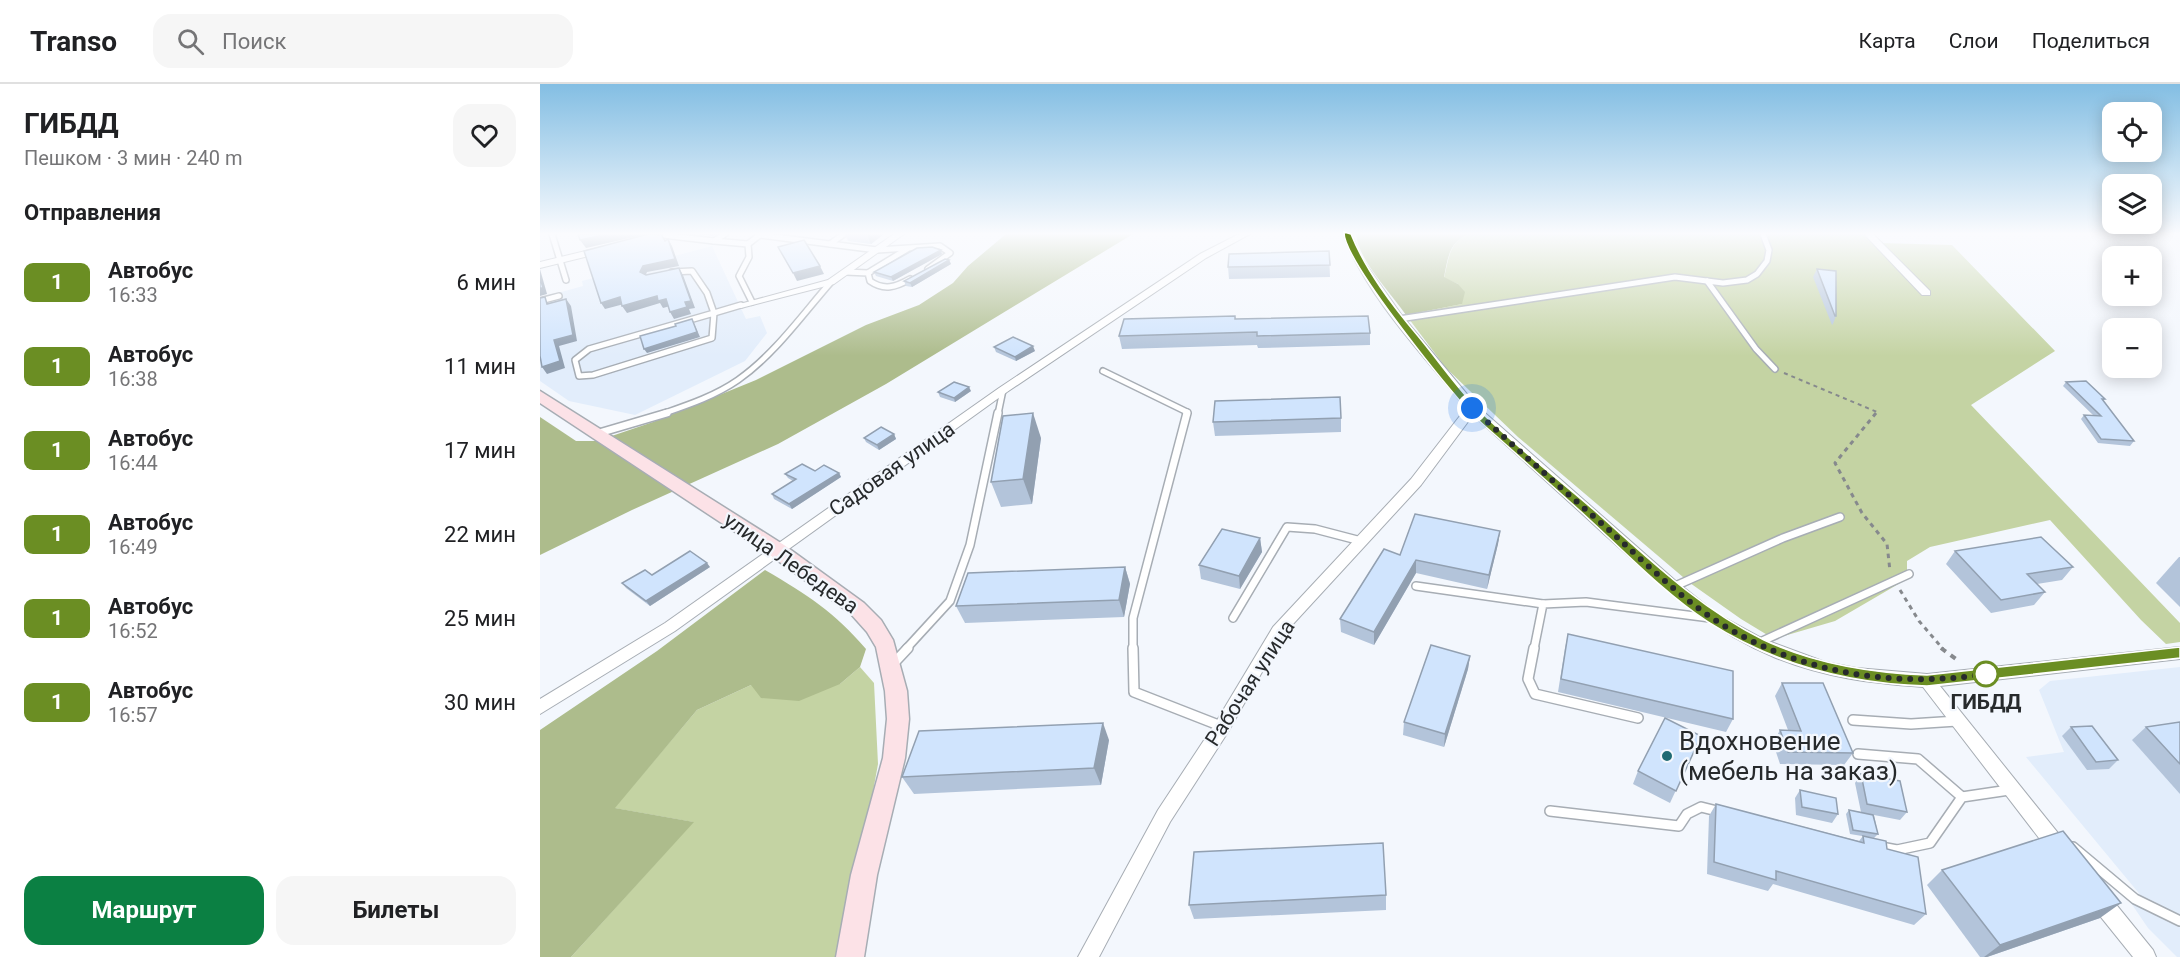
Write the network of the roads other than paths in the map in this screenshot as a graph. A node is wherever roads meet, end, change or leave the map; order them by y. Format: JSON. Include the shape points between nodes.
{"nodes":[{"id":1,"x":564,"y":275,"type":"edge"},
{"id":2,"x":695,"y":275,"type":"edge"},
{"id":3,"x":740,"y":275,"type":"edge"},
{"id":4,"x":842,"y":275,"type":"edge"},
{"id":5,"x":868,"y":275,"type":"edge"},
{"id":6,"x":1175,"y":275,"type":"edge"},
{"id":7,"x":1368,"y":275,"type":"edge"},
{"id":8,"x":1757,"y":275,"type":"edge"},
{"id":9,"x":1908,"y":275,"type":"edge"},
{"id":10,"x":915,"y":276,"type":"edge"},
{"id":11,"x":566,"y":280,"type":"dead end"},
{"id":12,"x":1707,"y":281,"type":"dead end"},
{"id":13,"x":831,"y":282,"type":"junction"},
{"id":14,"x":1926,"y":293,"type":"dead end"},
{"id":15,"x":559,"y":296,"type":"dead end"},
{"id":16,"x":540,"y":301,"type":"edge"},
{"id":17,"x":752,"y":302,"type":"junction"},
{"id":18,"x":741,"y":305,"type":"joint"},
{"id":19,"x":714,"y":312,"type":"junction"},
{"id":20,"x":1399,"y":319,"type":"junction"},
{"id":21,"x":1774,"y":369,"type":"road end"},
{"id":22,"x":1103,"y":371,"type":"dead end"},
{"id":23,"x":1003,"y":390,"type":"junction"},
{"id":24,"x":540,"y":396,"type":"edge"},
{"id":25,"x":1472,"y":408,"type":"junction"},
{"id":26,"x":599,"y":433,"type":"junction"},
{"id":27,"x":1840,"y":517,"type":"dead end"},
{"id":28,"x":1361,"y":541,"type":"junction"},
{"id":29,"x":777,"y":550,"type":"junction"},
{"id":30,"x":1909,"y":574,"type":"dead end"},
{"id":31,"x":1416,"y":585,"type":"dead end"},
{"id":32,"x":1673,"y":587,"type":"junction"},
{"id":33,"x":1543,"y":604,"type":"junction"},
{"id":34,"x":1233,"y":618,"type":"dead end"},
{"id":35,"x":1712,"y":618,"type":"junction"},
{"id":36,"x":1758,"y":643,"type":"junction"},
{"id":37,"x":2180,"y":653,"type":"edge"},
{"id":38,"x":891,"y":666,"type":"junction"},
{"id":39,"x":1927,"y":681,"type":"junction"},
{"id":40,"x":540,"y":707,"type":"edge"},
{"id":41,"x":1638,"y":718,"type":"dead end"},
{"id":42,"x":1853,"y":720,"type":"dead end"},
{"id":43,"x":1957,"y":721,"type":"junction"},
{"id":44,"x":1222,"y":727,"type":"junction"},
{"id":45,"x":1858,"y":754,"type":"dead end"},
{"id":46,"x":2012,"y":789,"type":"junction"},
{"id":47,"x":1962,"y":797,"type":"junction"},
{"id":48,"x":1550,"y":812,"type":"dead end"},
{"id":49,"x":2032,"y":813,"type":"junction"},
{"id":50,"x":1733,"y":815,"type":"edge"},
{"id":51,"x":1875,"y":846,"type":"edge"},
{"id":52,"x":2180,"y":921,"type":"edge"},
{"id":53,"x":850,"y":957,"type":"edge"},
{"id":54,"x":1088,"y":957,"type":"edge"},
{"id":55,"x":2146,"y":957,"type":"edge"}],
"edges":[{"from":1,"to":11,"type":"lane"},
{"from":2,"to":19,"type":"lane"},
{"from":3,"to":17,"type":"lane"},
{"from":4,"to":13,"type":"street"},
{"from":5,"to":10,"type":"lane","via":[[874,285],[889,289]]},
{"from":6,"to":23,"type":"street","name":"Садовая улица"},
{"from":7,"to":20,"type":"street"},
{"from":8,"to":20,"type":"lane","via":[[1721,282],[1675,277]]},
{"from":9,"to":14,"type":"street"},
{"from":12,"to":21,"type":"lane"},
{"from":13,"to":17,"type":"street"},
{"from":13,"to":26,"type":"lane","via":[[753,368],[730,384],[667,412]]},
{"from":15,"to":16,"type":"lane"},
{"from":17,"to":18,"type":"street"},
{"from":18,"to":19,"type":"lane"},
{"from":19,"to":19,"type":"lane","via":[[589,349],[575,360],[579,376],[707,341],[713,334]]},
{"from":20,"to":25,"type":"street"},
{"from":22,"to":44,"type":"lane","via":[[1187,412],[1133,618],[1134,692]]},
{"from":23,"to":29,"type":"street","name":"Садовая улица"},
{"from":23,"to":38,"type":"lane","via":[[970,545],[950,601]]},
{"from":24,"to":26,"type":"street","name":"улица Лебедева"},
{"from":25,"to":28,"type":"street","name":"Рабочая улица","via":[[1416,482]]},
{"from":25,"to":32,"type":"street"},
{"from":26,"to":29,"type":"street","name":"улица Лебедева"},
{"from":27,"to":32,"type":"lane"},
{"from":28,"to":34,"type":"lane","via":[[1315,529],[1287,527]]},
{"from":28,"to":44,"type":"street","name":"Рабочая улица","via":[[1278,631]]},
{"from":29,"to":38,"type":"street","name":"улица Лебедева","via":[[857,608],[886,646]]},
{"from":29,"to":40,"type":"street","name":"Садовая улица","via":[[670,627]]},
{"from":30,"to":36,"type":"lane"},
{"from":31,"to":33,"type":"lane"},
{"from":32,"to":35,"type":"street"},
{"from":33,"to":35,"type":"lane","via":[[1586,602]]},
{"from":33,"to":41,"type":"lane","via":[[1528,679],[1534,694]]},
{"from":35,"to":36,"type":"street"},
{"from":36,"to":39,"type":"street","via":[[1856,675]]},
{"from":37,"to":39,"type":"street"},
{"from":38,"to":53,"type":"street","name":"улица Лебедева","via":[[898,719],[894,758],[864,875]]},
{"from":39,"to":43,"type":"street"},
{"from":42,"to":43,"type":"lane","via":[[1911,724]]},
{"from":43,"to":46,"type":"street"},
{"from":44,"to":54,"type":"street","name":"Рабочая улица","via":[[1164,816]]},
{"from":45,"to":47,"type":"lane","via":[[1918,759]]},
{"from":46,"to":47,"type":"lane"},
{"from":46,"to":49,"type":"street"},
{"from":47,"to":51,"type":"lane","via":[[1930,843],[1897,850]]},
{"from":48,"to":50,"type":"lane","via":[[1679,826],[1687,814],[1701,807]]},
{"from":49,"to":52,"type":"lane","via":[[2135,899]]},
{"from":49,"to":55,"type":"street"}]}
